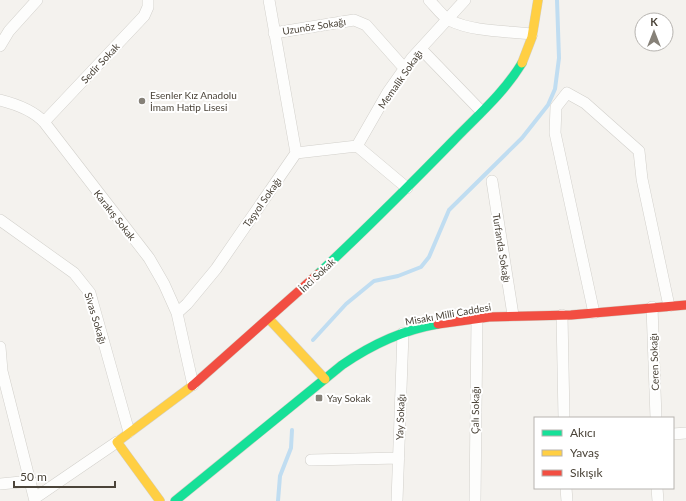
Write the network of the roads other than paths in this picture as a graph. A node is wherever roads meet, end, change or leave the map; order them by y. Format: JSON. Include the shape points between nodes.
{"nodes":[{"id":1,"x":37,"y":0,"type":"edge"},
{"id":2,"x":148,"y":0,"type":"edge"},
{"id":3,"x":268,"y":0,"type":"edge"},
{"id":4,"x":429,"y":0,"type":"edge"},
{"id":5,"x":465,"y":0,"type":"edge"},
{"id":6,"x":538,"y":0,"type":"edge"},
{"id":7,"x":448,"y":19,"type":"junction"},
{"id":8,"x":274,"y":33,"type":"junction"},
{"id":9,"x":532,"y":34,"type":"junction"},
{"id":10,"x":0,"y":46,"type":"edge"},
{"id":11,"x":421,"y":49,"type":"junction"},
{"id":12,"x":405,"y":68,"type":"junction"},
{"id":13,"x":0,"y":100,"type":"edge"},
{"id":14,"x":481,"y":111,"type":"junction"},
{"id":15,"x":44,"y":122,"type":"junction"},
{"id":16,"x":357,"y":146,"type":"junction"},
{"id":17,"x":296,"y":153,"type":"junction"},
{"id":18,"x":492,"y":181,"type":"dead end"},
{"id":19,"x":407,"y":188,"type":"junction"},
{"id":20,"x":0,"y":220,"type":"edge"},
{"id":21,"x":686,"y":305,"type":"edge"},
{"id":22,"x":669,"y":306,"type":"junction"},
{"id":23,"x":652,"y":307,"type":"junction"},
{"id":24,"x":177,"y":313,"type":"junction"},
{"id":25,"x":594,"y":313,"type":"junction"},
{"id":26,"x":513,"y":315,"type":"junction"},
{"id":27,"x":562,"y":315,"type":"junction"},
{"id":28,"x":269,"y":319,"type":"junction"},
{"id":29,"x":477,"y":319,"type":"junction"},
{"id":30,"x":403,"y":332,"type":"junction"},
{"id":31,"x":0,"y":347,"type":"edge"},
{"id":32,"x":325,"y":378,"type":"junction"},
{"id":33,"x":193,"y":385,"type":"junction"},
{"id":34,"x":564,"y":417,"type":"edge"},
{"id":35,"x":656,"y":417,"type":"edge"},
{"id":36,"x":129,"y":432,"type":"junction"},
{"id":37,"x":686,"y":433,"type":"edge"},
{"id":38,"x":674,"y":434,"type":"edge"},
{"id":39,"x":117,"y":442,"type":"junction"},
{"id":40,"x":399,"y":458,"type":"junction"},
{"id":41,"x":311,"y":460,"type":"dead end"},
{"id":42,"x":31,"y":481,"type":"junction"},
{"id":43,"x":0,"y":484,"type":"edge"},
{"id":44,"x":566,"y":489,"type":"edge"},
{"id":45,"x":658,"y":489,"type":"edge"},
{"id":46,"x":35,"y":499,"type":"edge"},
{"id":47,"x":160,"y":501,"type":"edge"},
{"id":48,"x":175,"y":501,"type":"edge"},
{"id":49,"x":397,"y":501,"type":"edge"},
{"id":50,"x":475,"y":501,"type":"edge"},
{"id":51,"x":566,"y":501,"type":"edge"},
{"id":52,"x":658,"y":501,"type":"edge"}],
"edges":[{"from":1,"to":10,"type":"street","via":[[9,31]]},
{"from":2,"to":15,"type":"street","name":"Sedir Sokak","via":[[144,16]]},
{"from":3,"to":8,"type":"street"},
{"from":4,"to":7,"type":"street"},
{"from":5,"to":7,"type":"street","name":"Memalik Sokağı"},
{"from":6,"to":9,"type":"street","name":"İnci Sokak"},
{"from":7,"to":9,"type":"street","via":[[484,29]]},
{"from":7,"to":11,"type":"street","name":"Memalik Sokağı"},
{"from":8,"to":12,"type":"street","name":"Uzunöz Sokağı","via":[[354,20],[366,25]]},
{"from":8,"to":17,"type":"street"},
{"from":9,"to":14,"type":"street","name":"İnci Sokak","via":[[530,47],[520,66]]},
{"from":11,"to":12,"type":"street","name":"Memalik Sokağı"},
{"from":11,"to":14,"type":"street"},
{"from":12,"to":16,"type":"street","name":"Memalik Sokağı"},
{"from":13,"to":15,"type":"street","name":"Karakış Sokak","via":[[38,115]]},
{"from":14,"to":19,"type":"street","name":"İnci Sokak"},
{"from":15,"to":24,"type":"street","name":"Karakış Sokak","via":[[149,258]]},
{"from":16,"to":17,"type":"street"},
{"from":16,"to":19,"type":"street"},
{"from":17,"to":24,"type":"street","name":"Taşyol Sokağı","via":[[216,269]]},
{"from":18,"to":26,"type":"street","name":"Turfanda Sokağı"},
{"from":19,"to":28,"type":"street","name":"İnci Sokak","via":[[350,245]]},
{"from":20,"to":36,"type":"street","name":"Sivas Sokağı","via":[[74,274],[90,293]]},
{"from":21,"to":22,"type":"street","name":"Misakı Milli Caddesi"},
{"from":22,"to":23,"type":"street","name":"Misakı Milli Caddesi"},
{"from":22,"to":25,"type":"street","via":[[642,179],[639,151],[585,103],[567,93],[556,107],[556,132]]},
{"from":23,"to":25,"type":"street","name":"Misakı Milli Caddesi"},
{"from":23,"to":35,"type":"street","name":"Ceren Sokağı"},
{"from":24,"to":33,"type":"street"},
{"from":25,"to":27,"type":"street","name":"Misakı Milli Caddesi"},
{"from":26,"to":27,"type":"street","name":"Misakı Milli Caddesi"},
{"from":26,"to":29,"type":"street","name":"Misakı Milli Caddesi"},
{"from":27,"to":34,"type":"street"},
{"from":28,"to":32,"type":"street"},
{"from":28,"to":33,"type":"street","name":"İnci Sokak"},
{"from":29,"to":30,"type":"street","name":"Misakı Milli Caddesi"},
{"from":29,"to":50,"type":"street","name":"Çalı Sokağı"},
{"from":30,"to":32,"type":"street","name":"Misakı Milli Caddesi","via":[[361,352]]},
{"from":30,"to":40,"type":"street","name":"Yay Sokağı"},
{"from":31,"to":42,"type":"street","via":[[2,371]]},
{"from":32,"to":48,"type":"street","name":"Misakı Milli Caddesi"},
{"from":33,"to":36,"type":"street","name":"İnci Sokak"},
{"from":36,"to":39,"type":"street","name":"İnci Sokak"},
{"from":37,"to":38,"type":"street"},
{"from":39,"to":46,"type":"street","name":"İnci Sokak"},
{"from":39,"to":47,"type":"street"},
{"from":40,"to":41,"type":"street"},
{"from":40,"to":49,"type":"street","name":"Yay Sokağı"},
{"from":42,"to":43,"type":"street"},
{"from":42,"to":46,"type":"street"},
{"from":44,"to":51,"type":"street"},
{"from":45,"to":52,"type":"street"}]}
